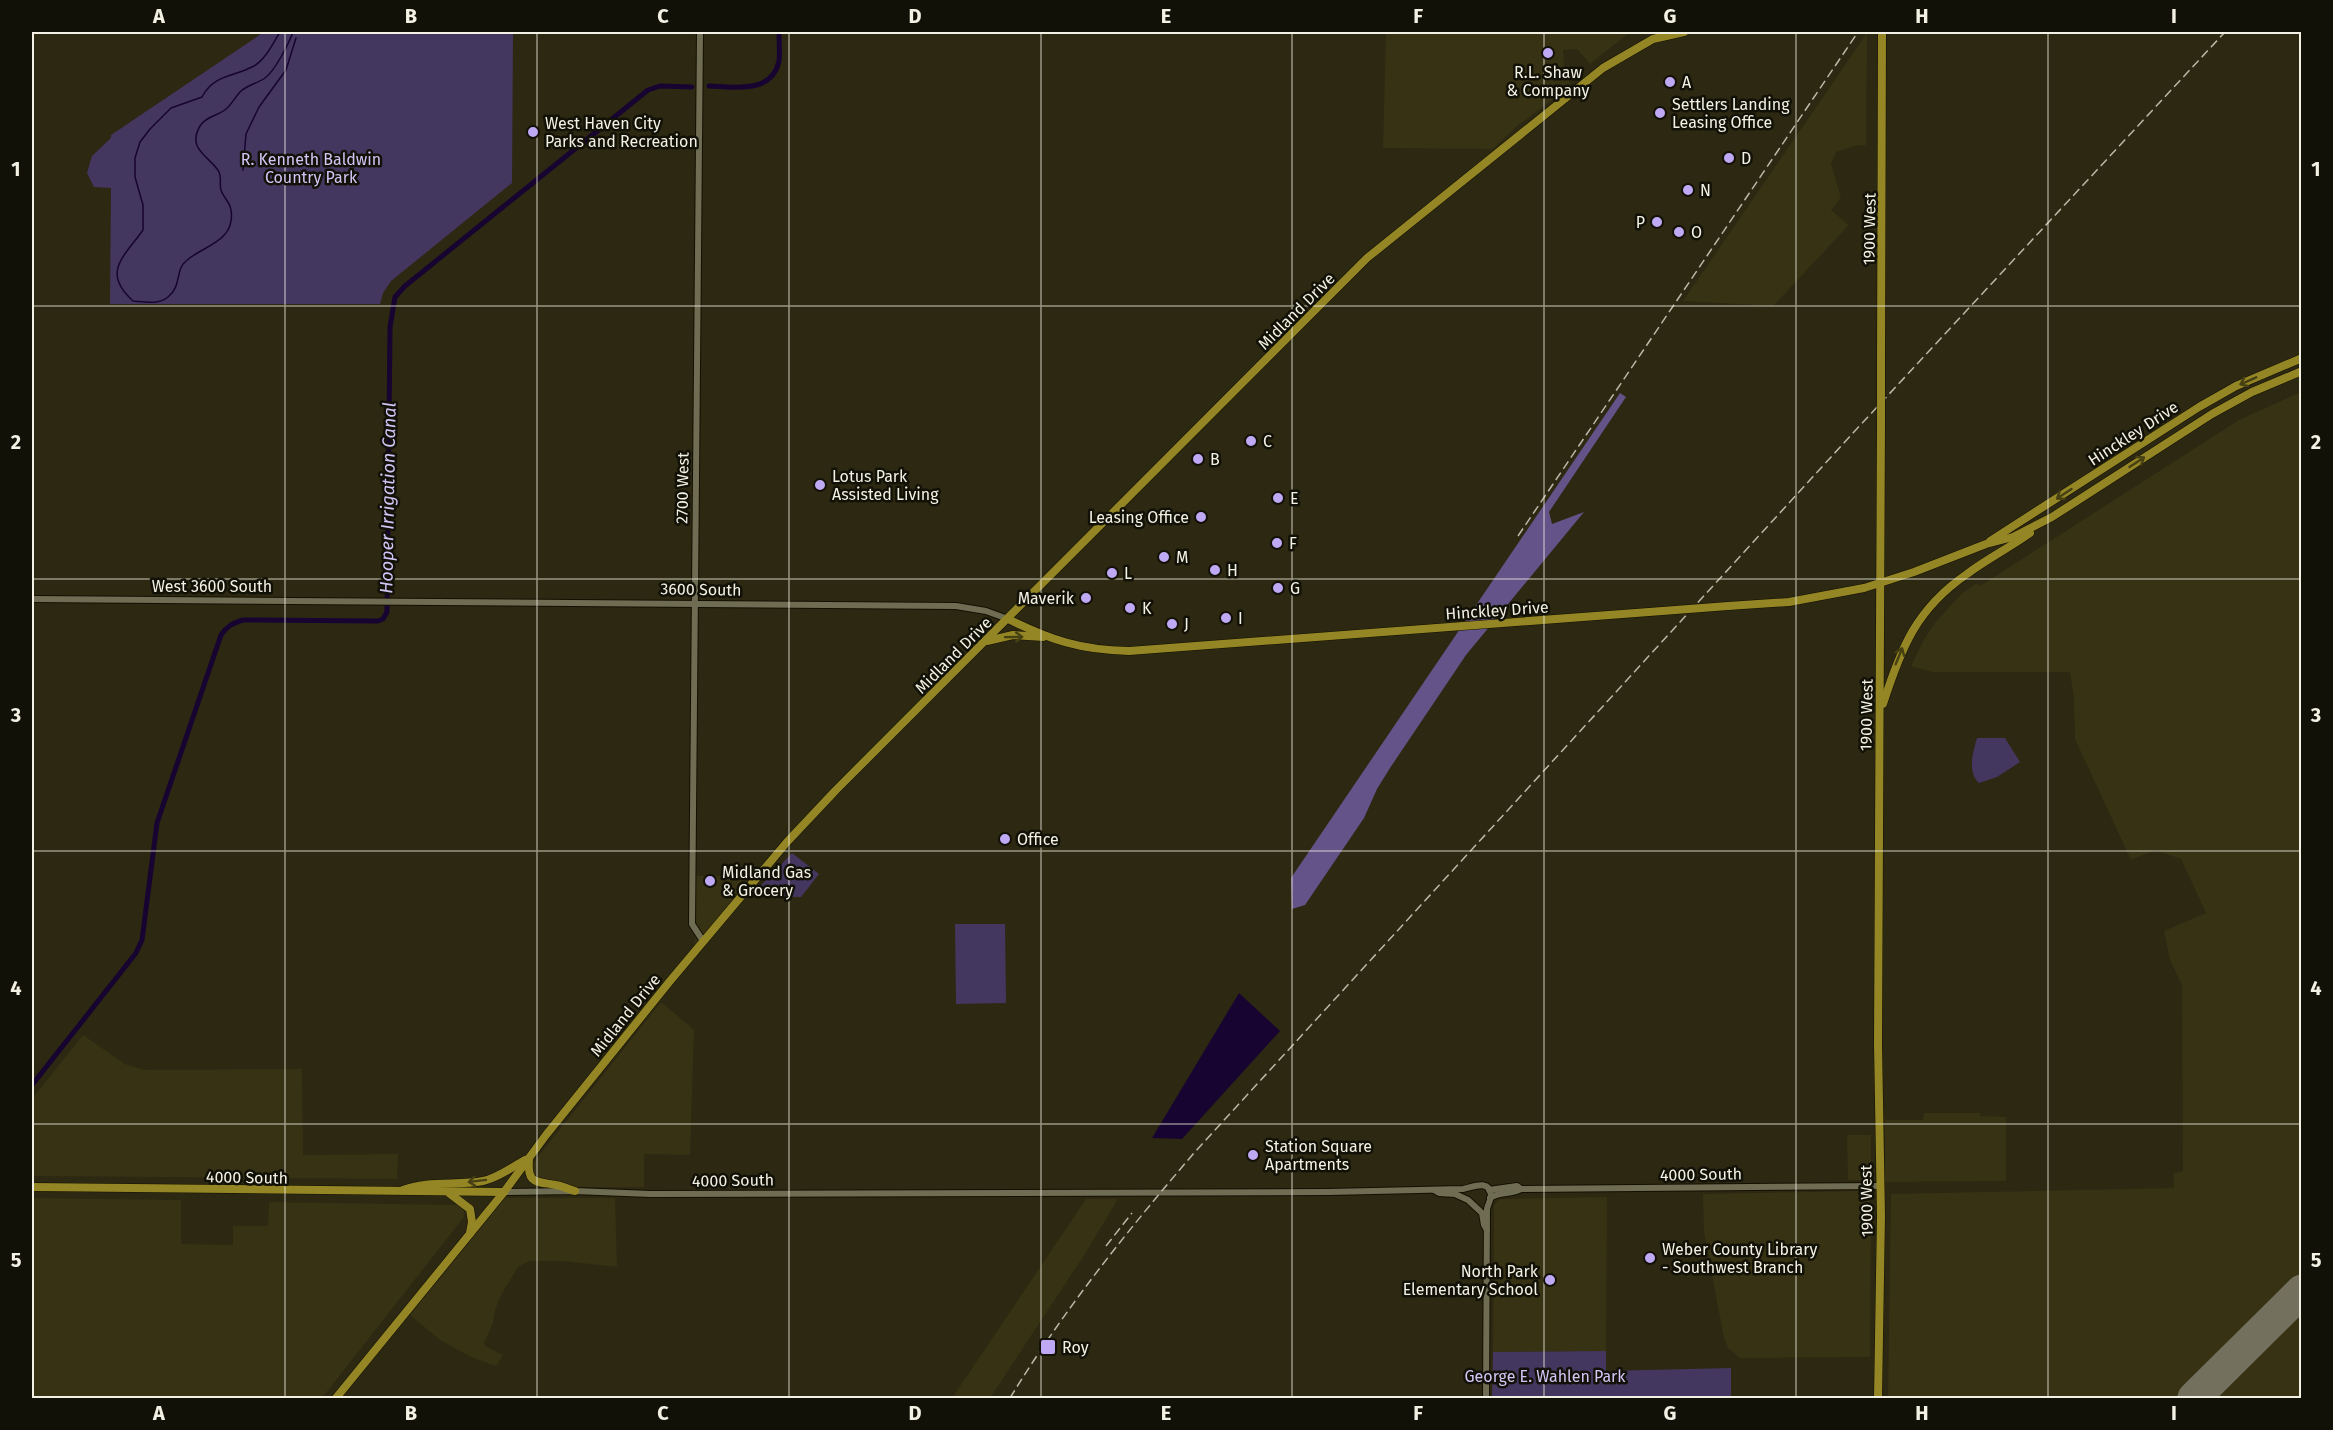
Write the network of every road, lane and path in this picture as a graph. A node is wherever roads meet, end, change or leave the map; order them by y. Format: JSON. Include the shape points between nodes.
{"nodes":[{"id":1,"x":700,"y":32,"type":"edge"},
{"id":2,"x":1684,"y":32,"type":"edge"},
{"id":3,"x":1882,"y":32,"type":"edge"},
{"id":4,"x":1652,"y":35,"type":"edge"},
{"id":5,"x":2301,"y":358,"type":"edge"},
{"id":6,"x":2301,"y":371,"type":"edge"},
{"id":7,"x":2052,"y":517,"type":"junction"},
{"id":8,"x":1986,"y":544,"type":"junction"},
{"id":9,"x":1881,"y":582,"type":"junction"},
{"id":10,"x":32,"y":599,"type":"edge"},
{"id":11,"x":393,"y":601,"type":"joint"},
{"id":12,"x":696,"y":603,"type":"junction"},
{"id":13,"x":1008,"y":619,"type":"junction"},
{"id":14,"x":1044,"y":637,"type":"junction"},
{"id":15,"x":985,"y":641,"type":"junction"},
{"id":16,"x":1880,"y":711,"type":"junction"},
{"id":17,"x":703,"y":941,"type":"junction"},
{"id":18,"x":529,"y":1158,"type":"junction"},
{"id":19,"x":1880,"y":1186,"type":"junction"},
{"id":20,"x":32,"y":1187,"type":"edge"},
{"id":21,"x":1470,"y":1188,"type":"junction"},
{"id":22,"x":1521,"y":1189,"type":"junction"},
{"id":23,"x":1434,"y":1190,"type":"junction"},
{"id":24,"x":1489,"y":1190,"type":"junction"},
{"id":25,"x":575,"y":1191,"type":"junction"},
{"id":26,"x":398,"y":1192,"type":"junction"},
{"id":27,"x":447,"y":1192,"type":"junction"},
{"id":28,"x":504,"y":1192,"type":"junction"},
{"id":29,"x":1468,"y":1200,"type":"junction"},
{"id":30,"x":1489,"y":1201,"type":"junction"},
{"id":31,"x":1477,"y":1208,"type":"junction"},
{"id":32,"x":1487,"y":1230,"type":"junction"},
{"id":33,"x":470,"y":1234,"type":"junction"},
{"id":34,"x":336,"y":1398,"type":"edge"},
{"id":35,"x":1486,"y":1398,"type":"edge"},
{"id":36,"x":1878,"y":1398,"type":"edge"}],
"edges":[{"from":1,"to":12,"type":"street","name":"2700 West"},
{"from":2,"to":4,"type":"main road","name":"Midland Drive"},
{"from":3,"to":9,"type":"main road","name":"1900 West","bridge":true},
{"from":4,"to":13,"type":"main road","name":"Midland Drive","via":[[1603,68],[1367,258]]},
{"from":5,"to":8,"type":"main road","name":"Hinckley Drive","one_way":true,"via":[[2199,407]]},
{"from":7,"to":6,"type":"main road","name":"Hinckley Drive","one_way":true,"via":[[2212,414]]},
{"from":7,"to":8,"type":"main road","name":"Hinckley Drive","via":[[2013,537]]},
{"from":16,"to":7,"type":"main road","one_way":true,"via":[[1899,655],[1935,600],[1966,574]]},
{"from":8,"to":9,"type":"main road","name":"Hinckley Drive"},
{"from":9,"to":14,"type":"main road","name":"Hinckley Drive","bridge":true,"via":[[1827,596],[1728,606],[1129,651],[1100,650]]},
{"from":9,"to":16,"type":"main road","name":"1900 West"},
{"from":10,"to":11,"type":"street","name":"West 3600 South"},
{"from":11,"to":12,"type":"street","name":"3600 South"},
{"from":12,"to":13,"type":"street","name":"3600 South","via":[[956,606]]},
{"from":12,"to":17,"type":"street","name":"2700 West","via":[[692,924]]},
{"from":13,"to":14,"type":"main road","name":"Hinckley Drive"},
{"from":13,"to":15,"type":"main road","name":"Midland Drive"},
{"from":15,"to":14,"type":"main road","one_way":true,"via":[[1013,635]]},
{"from":15,"to":17,"type":"main road","name":"Midland Drive","via":[[787,842]]},
{"from":16,"to":19,"type":"main road","name":"1900 West"},
{"from":17,"to":18,"type":"main road","name":"Midland Drive"},
{"from":18,"to":25,"type":"main road","via":[[528,1173],[532,1180]]},
{"from":18,"to":26,"type":"main road","one_way":true,"via":[[492,1179],[415,1185]]},
{"from":18,"to":28,"type":"main road","name":"Midland Drive"},
{"from":19,"to":22,"type":"street","name":"4000 South"},
{"from":19,"to":36,"type":"main road","name":"1900 West"},
{"from":20,"to":26,"type":"main road","name":"4000 South"},
{"from":21,"to":23,"type":"street","name":"4000 South"},
{"from":21,"to":24,"type":"street","via":[[1478,1184]]},
{"from":21,"to":29,"type":"street"},
{"from":22,"to":24,"type":"street","name":"4000 South","via":[[1517,1186]]},
{"from":22,"to":30,"type":"street","name":"4000 South"},
{"from":23,"to":25,"type":"street","name":"4000 South","via":[[650,1194]]},
{"from":23,"to":29,"type":"street","name":"4000 South"},
{"from":24,"to":30,"type":"street"},
{"from":25,"to":28,"type":"street","name":"4000 South"},
{"from":26,"to":27,"type":"main road","name":"4000 South"},
{"from":27,"to":28,"type":"main road","name":"4000 South"},
{"from":27,"to":33,"type":"main road","via":[[470,1209]]},
{"from":28,"to":33,"type":"main road","name":"Midland Drive"},
{"from":29,"to":31,"type":"street"},
{"from":30,"to":31,"type":"street"},
{"from":30,"to":32,"type":"street"},
{"from":31,"to":32,"type":"street"},
{"from":32,"to":35,"type":"street"},
{"from":33,"to":34,"type":"main road","name":"Midland Drive"}]}
